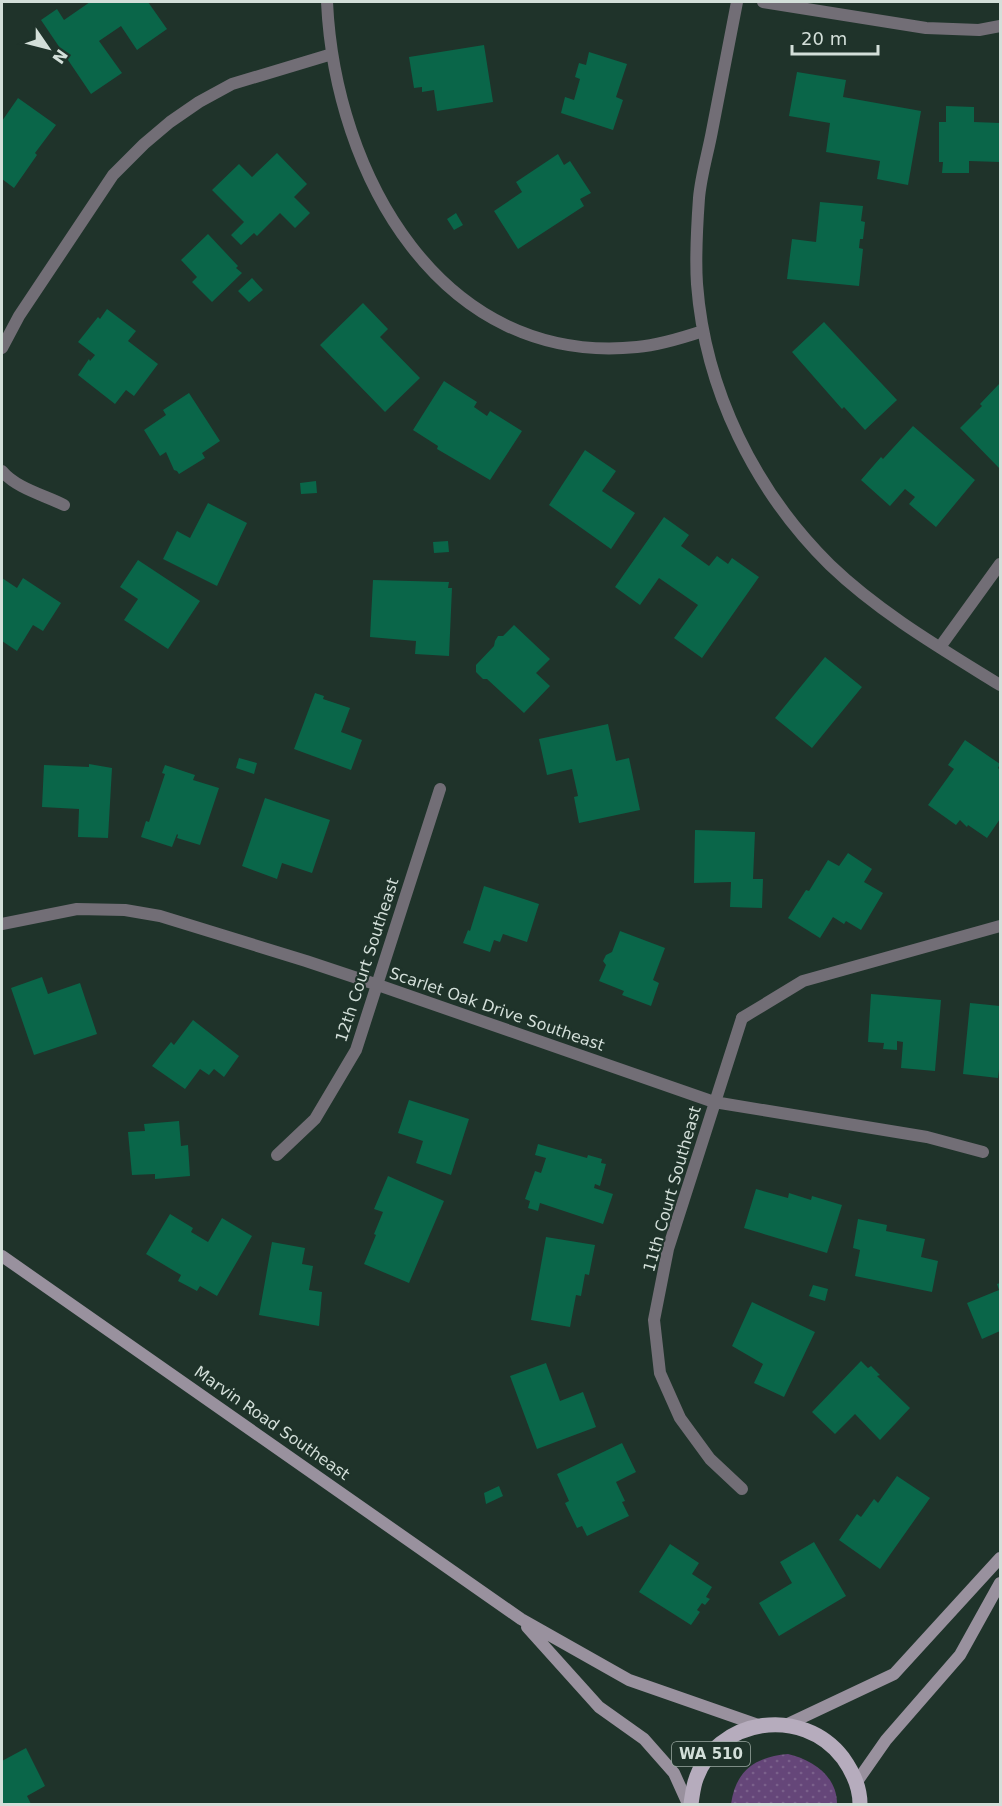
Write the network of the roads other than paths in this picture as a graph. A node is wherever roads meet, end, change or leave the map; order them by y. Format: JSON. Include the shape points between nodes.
{"nodes":[{"id":1,"x":327,"y":2,"type":"edge"},
{"id":2,"x":738,"y":2,"type":"edge"},
{"id":3,"x":763,"y":2,"type":"edge"},
{"id":4,"x":1000,"y":26,"type":"edge"},
{"id":5,"x":332,"y":54,"type":"junction"},
{"id":6,"x":703,"y":331,"type":"junction"},
{"id":7,"x":2,"y":348,"type":"edge"},
{"id":8,"x":2,"y":471,"type":"edge"},
{"id":9,"x":64,"y":504,"type":"dead end"},
{"id":10,"x":1000,"y":564,"type":"edge"},
{"id":11,"x":940,"y":647,"type":"junction"},
{"id":12,"x":1000,"y":685,"type":"edge"},
{"id":13,"x":440,"y":789,"type":"dead end"},
{"id":14,"x":2,"y":924,"type":"edge"},
{"id":15,"x":1000,"y":926,"type":"edge"},
{"id":16,"x":378,"y":985,"type":"junction"},
{"id":17,"x":714,"y":1102,"type":"junction"},
{"id":18,"x":983,"y":1152,"type":"dead end"},
{"id":19,"x":278,"y":1155,"type":"dead end"},
{"id":20,"x":2,"y":1256,"type":"edge"},
{"id":21,"x":742,"y":1489,"type":"dead end"},
{"id":22,"x":1000,"y":1558,"type":"edge"},
{"id":23,"x":1000,"y":1583,"type":"edge"},
{"id":24,"x":521,"y":1619,"type":"junction"},
{"id":25,"x":788,"y":1724,"type":"junction"},
{"id":26,"x":758,"y":1725,"type":"junction"},
{"id":27,"x":860,"y":1797,"type":"edge"},
{"id":28,"x":689,"y":1804,"type":"edge"}],
"edges":[{"from":1,"to":5,"type":"street"},
{"from":2,"to":6,"type":"street","via":[[699,195],[696,255]]},
{"from":3,"to":4,"type":"street","via":[[926,28],[979,30]]},
{"from":5,"to":6,"type":"street","via":[[355,143],[380,199],[421,261],[473,307],[525,333],[603,349],[672,341]]},
{"from":5,"to":7,"type":"street","via":[[232,84],[199,102],[144,144],[113,175],[18,316]]},
{"from":6,"to":11,"type":"street","via":[[729,417],[756,471],[790,521],[840,573]]},
{"from":8,"to":9,"type":"street","via":[[22,486]]},
{"from":10,"to":11,"type":"street"},
{"from":11,"to":12,"type":"street"},
{"from":13,"to":16,"type":"street","name":"12th Court Southeast"},
{"from":14,"to":16,"type":"street","name":"Scarlet Oak Drive Southeast","via":[[76,909],[125,910],[171,920]]},
{"from":15,"to":17,"type":"street","name":"11th Court Southeast","via":[[803,981],[742,1018]]},
{"from":16,"to":17,"type":"street","name":"Scarlet Oak Drive Southeast"},
{"from":16,"to":19,"type":"street","name":"12th Court Southeast","via":[[356,1050],[315,1119]]},
{"from":17,"to":18,"type":"street","name":"Scarlet Oak Drive Southeast","via":[[927,1137]]},
{"from":17,"to":21,"type":"street","name":"11th Court Southeast","via":[[668,1249],[654,1320],[660,1373],[680,1418],[710,1459]]},
{"from":20,"to":24,"type":"street","name":"Marvin Road Southeast"},
{"from":22,"to":25,"type":"street","via":[[894,1674]]},
{"from":23,"to":27,"type":"street","via":[[960,1655],[886,1740]]},
{"from":24,"to":26,"type":"street","name":"Marvin Road Southeast","via":[[629,1680]]},
{"from":24,"to":28,"type":"street","name":"Marvin Road Southeast","via":[[598,1707],[644,1738],[674,1773]]},
{"from":25,"to":26,"type":"main road","number":"WA 510"},
{"from":25,"to":27,"type":"main road","number":"WA 510","via":[[813,1732],[835,1748],[851,1769]]},
{"from":26,"to":28,"type":"main road","number":"WA 510","via":[[731,1736],[709,1755],[695,1781]]}]}
